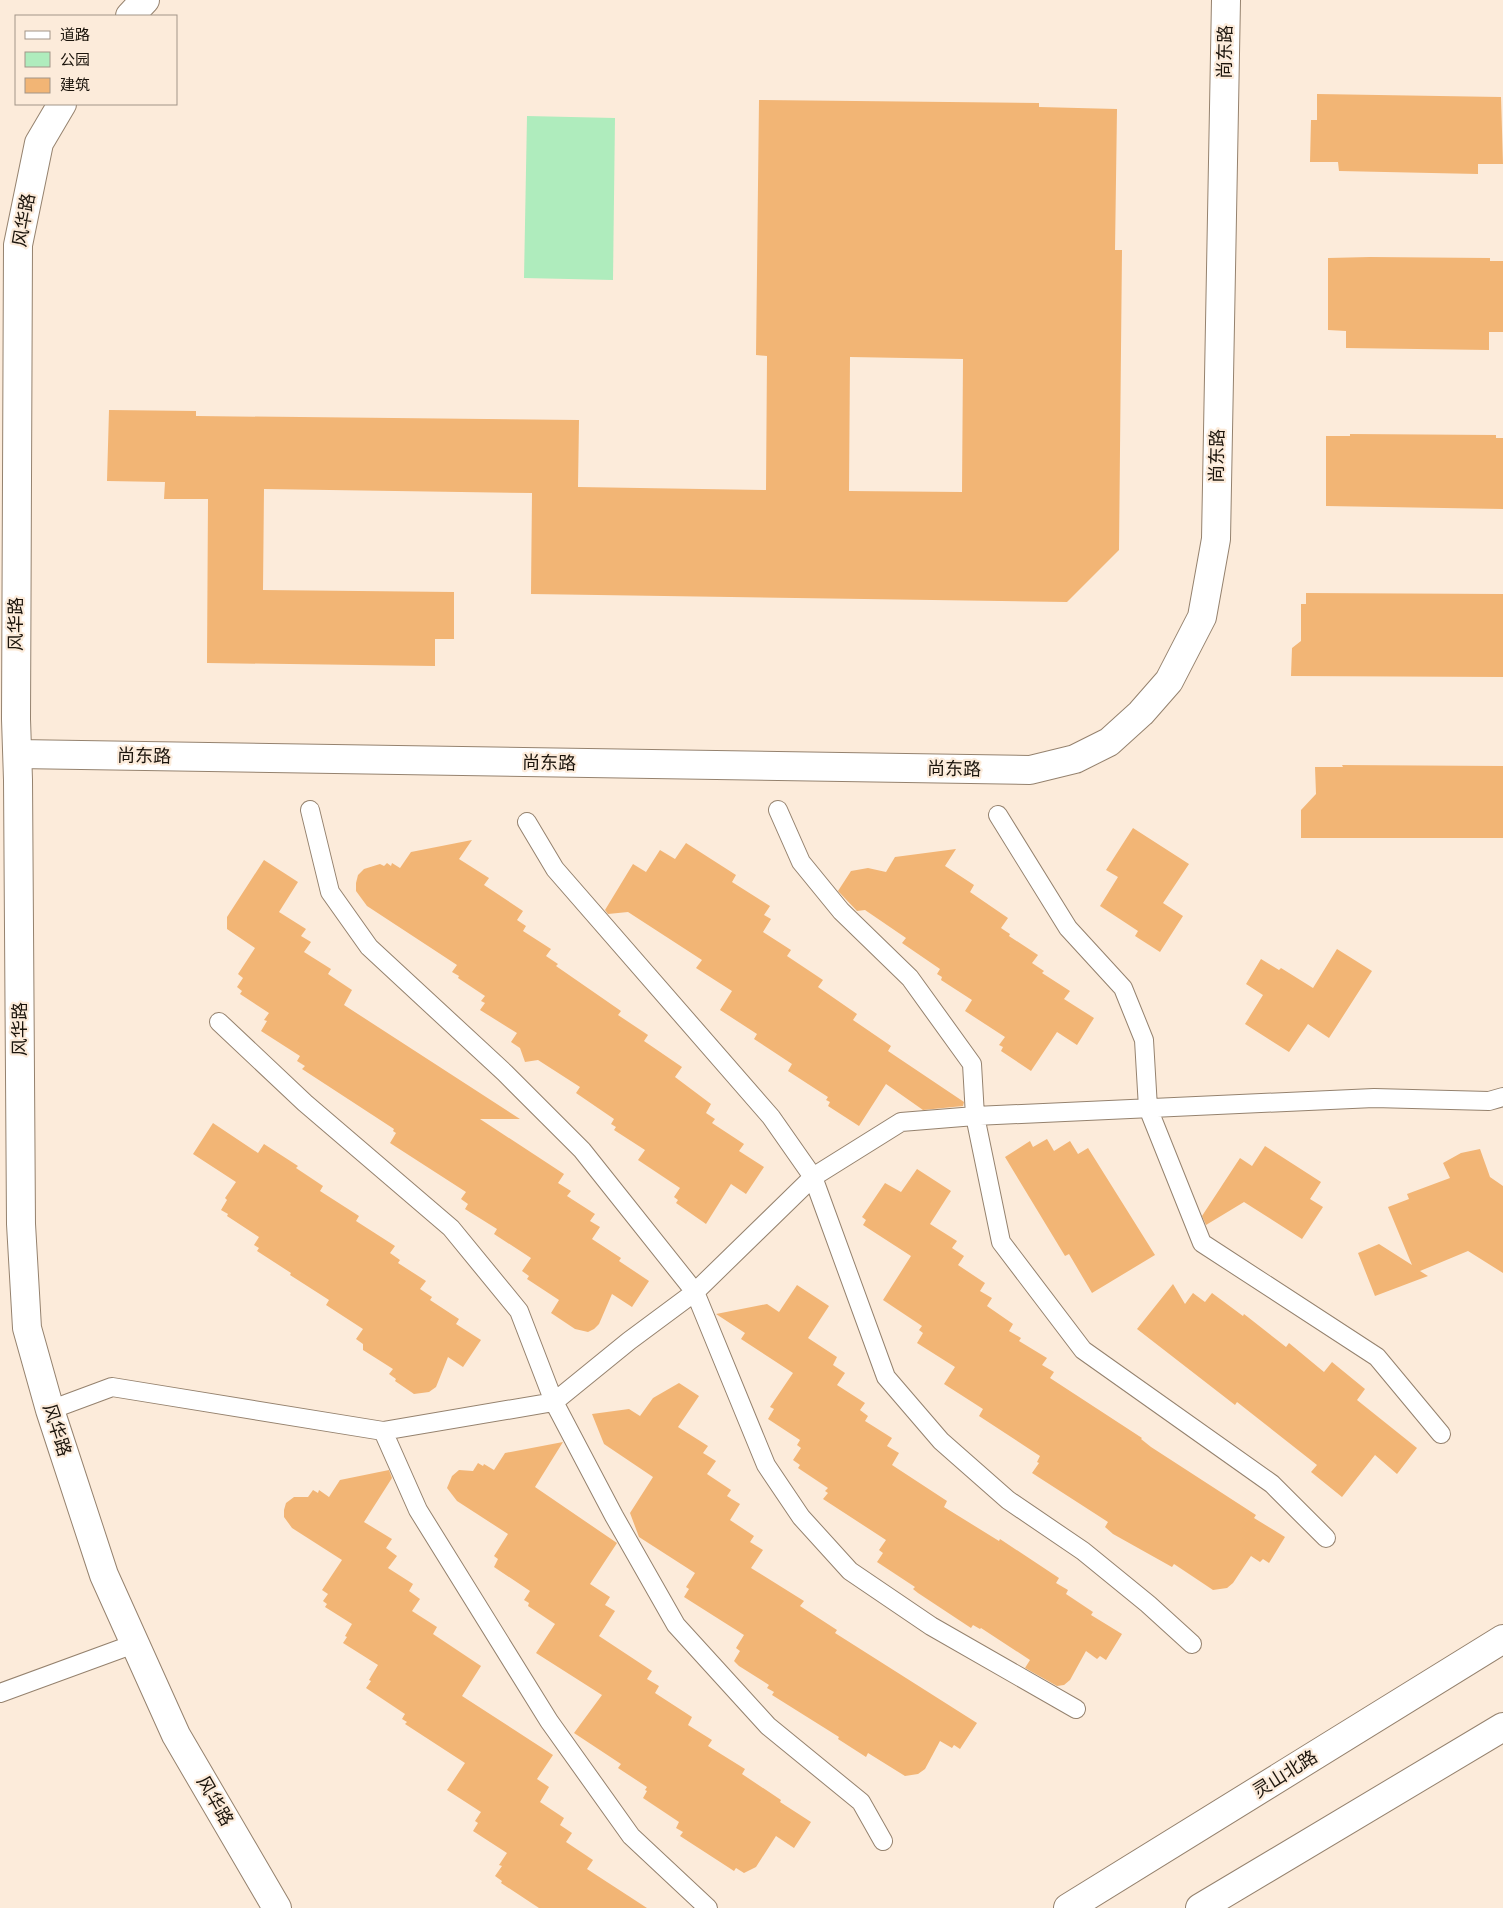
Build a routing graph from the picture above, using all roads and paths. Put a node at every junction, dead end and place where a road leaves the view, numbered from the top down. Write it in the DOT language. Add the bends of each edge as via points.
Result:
graph roads {
  1 [pos="144,0"];
  2 [pos="1226,0"];
  3 [pos="131,15"];
  4 [pos="61,105"];
  5 [pos="8,719"];
  6 [pos="12,771"];
  7 [pos="310,810"];
  8 [pos="778,810"];
  9 [pos="998,815"];
  10 [pos="527,822"];
  11 [pos="219,1022"];
  12 [pos="1503,1097"];
  13 [pos="1148,1108"];
  14 [pos="975,1116"];
  15 [pos="813,1177"];
  16 [pos="695,1292"];
  17 [pos="554,1402"];
  18 [pos="50,1410"];
  19 [pos="383,1431"];
  20 [pos="1441,1434"];
  21 [pos="1326,1538"];
  22 [pos="1503,1639"];
  23 [pos="134,1644"];
  24 [pos="1192,1644"];
  25 [pos="0,1693"];
  26 [pos="1076,1709"];
  27 [pos="1503,1727"];
  28 [pos="883,1841"];
  29 [pos="277,1908"];
  30 [pos="708,1908"];
  31 [pos="1068,1908"];
  32 [pos="1200,1908"];
  1 -- 3 [label="street"];
  2 -- 6 [label="street, 尚东路" via="1216,539 1202,617 1169,680 1141,713 1109,742 1075,759 1030,770"];
  4 -- 5 [label="street, 风华路" via="39,144 18,245"];
  5 -- 6 [label="street, 风华路"];
  6 -- 18 [label="street, 风华路" via="21,1224 27,1328"];
  7 -- 16 [label="lane" via="330,892 369,947 505,1073 582,1150"];
  8 -- 14 [label="lane" via="801,862 841,911 910,978 972,1064"];
  9 -- 13 [label="lane" via="1068,928 1123,988 1144,1040"];
  10 -- 15 [label="lane" via="555,869 771,1117"];
  11 -- 17 [label="lane" via="305,1103 451,1228 519,1311"];
  12 -- 13 [label="lane" via="1489,1101 1374,1098"];
  13 -- 14 [label="lane"];
  13 -- 20 [label="lane" via="1202,1243 1377,1357"];
  14 -- 15 [label="lane" via="902,1122"];
  14 -- 21 [label="lane" via="1002,1242 1083,1350 1272,1484"];
  15 -- 16 [label="lane"];
  15 -- 24 [label="lane" via="886,1377 941,1441 1008,1500 1083,1551"];
  16 -- 17 [label="lane"];
  16 -- 26 [label="lane" via="766,1465 802,1517 850,1571 931,1626"];
  17 -- 19 [label="lane"];
  17 -- 28 [label="lane" via="676,1626 768,1726 861,1802"];
  18 -- 19 [label="lane" via="112,1386"];
  18 -- 23 [label="street, 风华路" via="104,1575"];
  19 -- 30 [label="lane" via="418,1510 549,1721 631,1836"];
  22 -- 31 [label="street, 灵山北路"];
  23 -- 25 [label="lane"];
  23 -- 29 [label="street, 风华路" via="176,1735"];
  27 -- 32 [label="street"];
}
